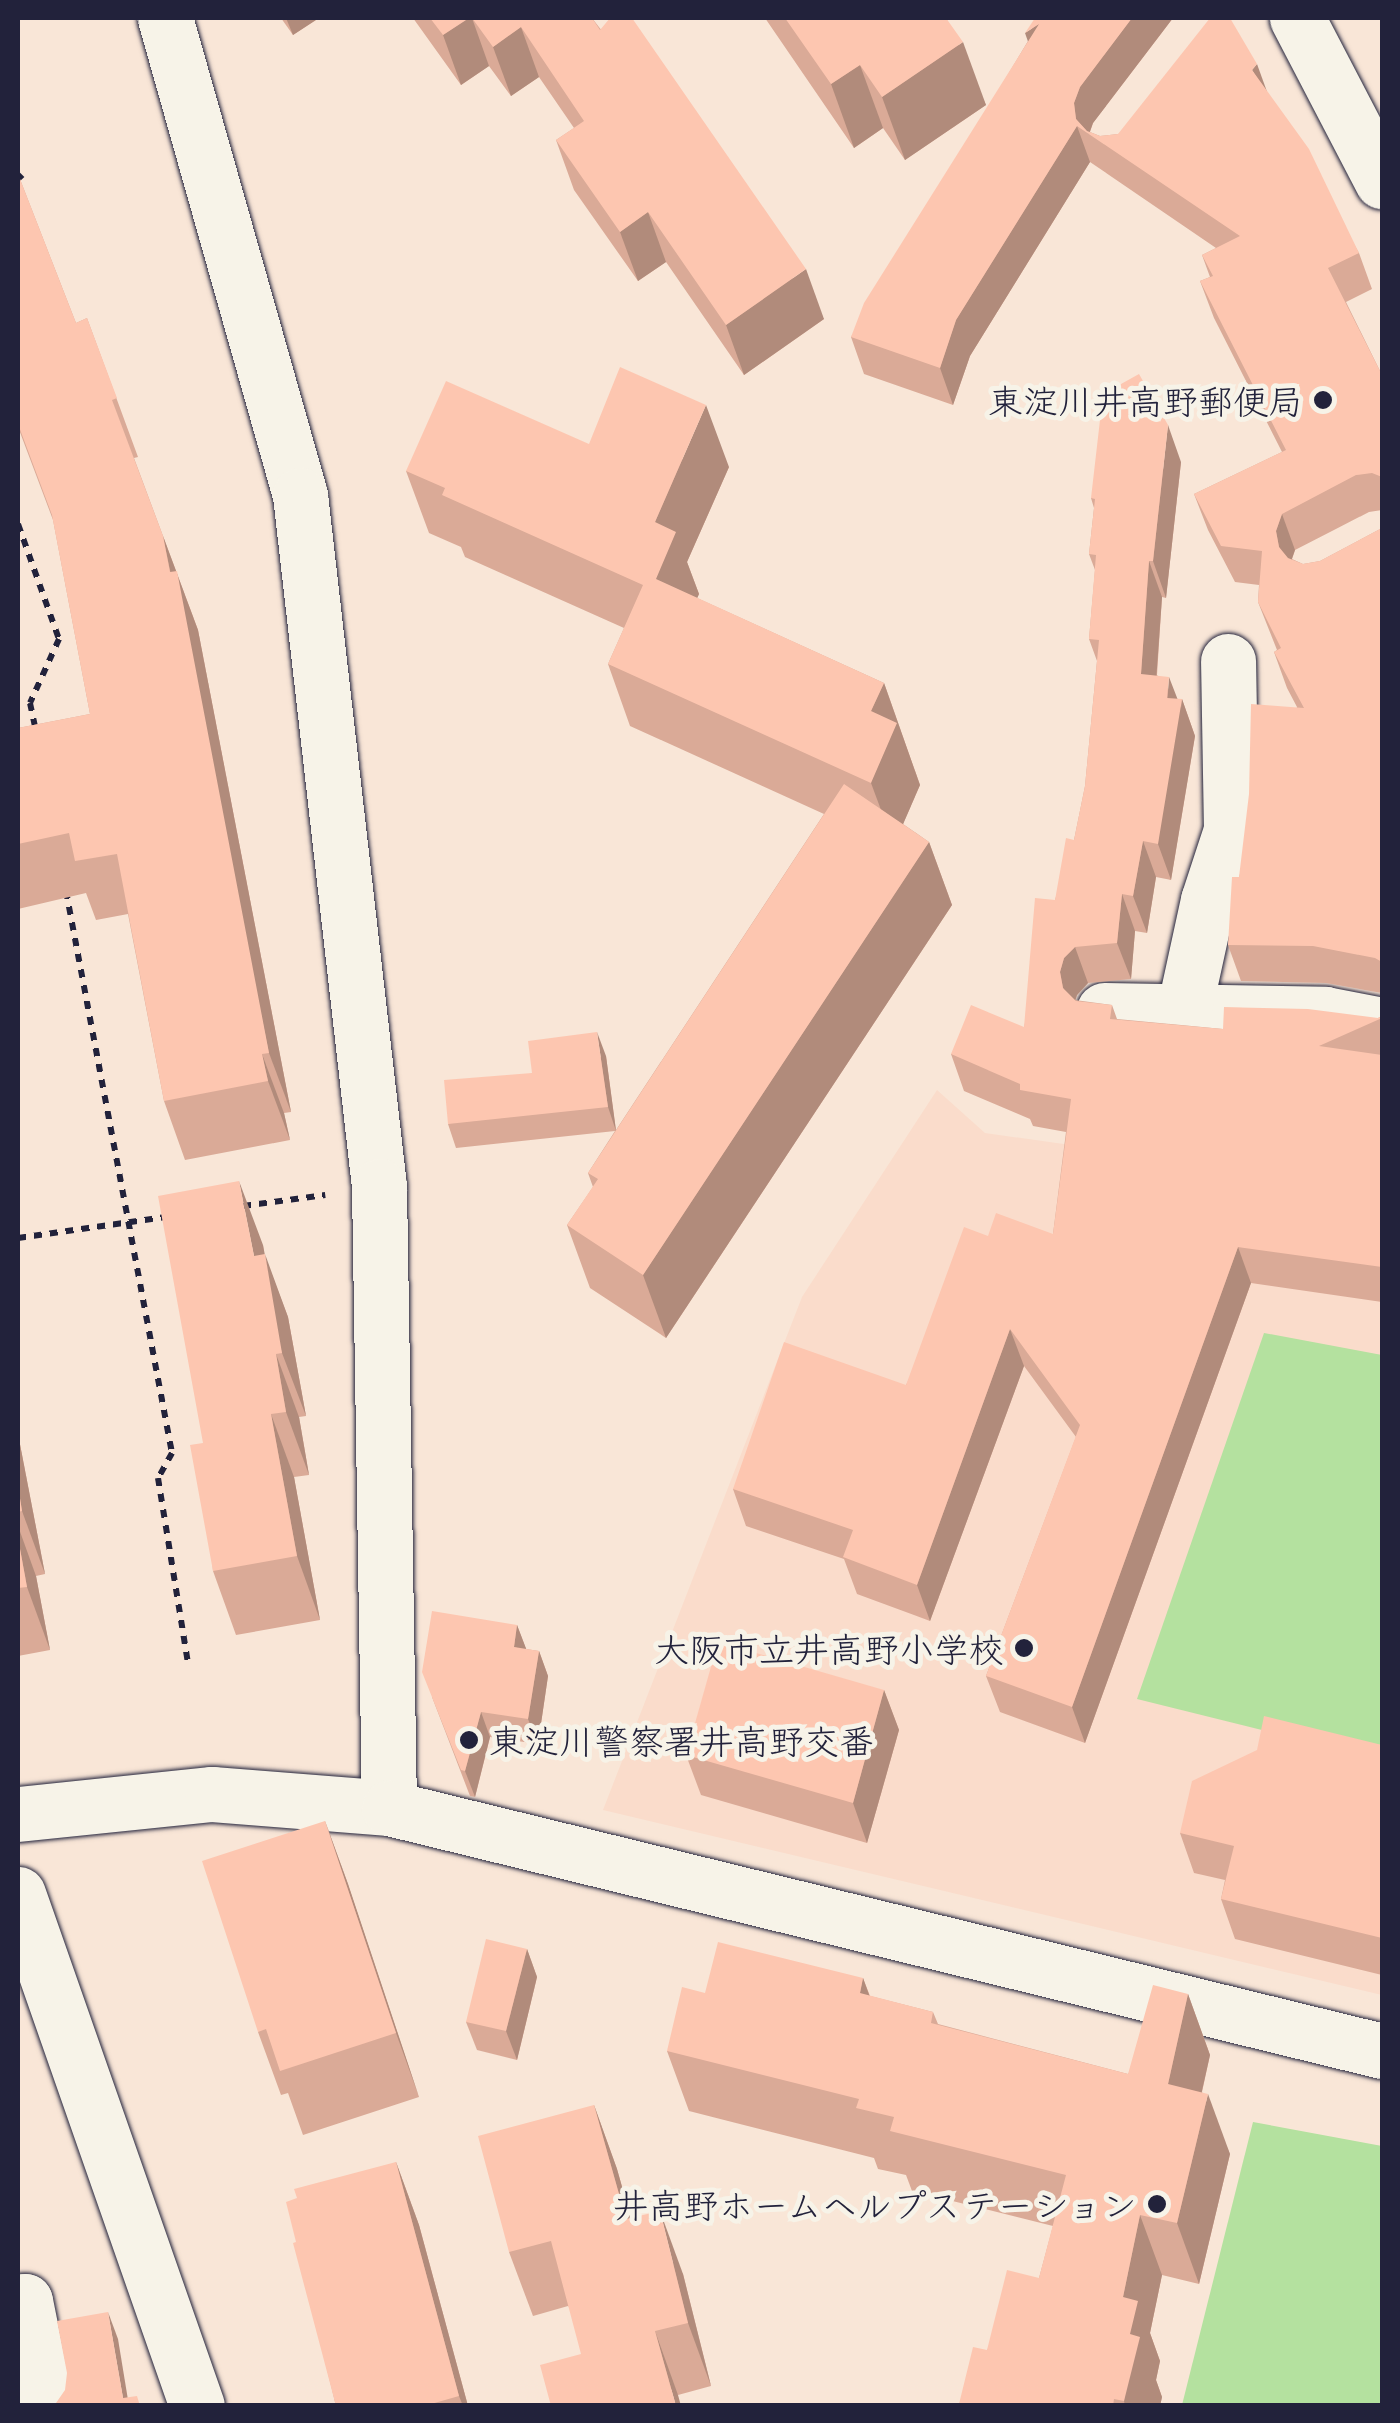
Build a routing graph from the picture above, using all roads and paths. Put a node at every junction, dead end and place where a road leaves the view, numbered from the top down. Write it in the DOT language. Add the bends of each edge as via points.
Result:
graph roads {
  1 [pos="165,18"];
  2 [pos="1296,18"];
  3 [pos="1382,181"];
  4 [pos="18,524"];
  5 [pos="1228,661"];
  6 [pos="38,742"];
  7 [pos="63,876"];
  8 [pos="1104,1010"];
  9 [pos="1184,1010"];
  10 [pos="1382,1025"];
  11 [pos="341,1193"];
  12 [pos="224,1209"];
  13 [pos="186,1214"];
  14 [pos="128,1222"];
  15 [pos="18,1238"];
  16 [pos="188,1664"];
  17 [pos="388,1808"];
  18 [pos="18,1814"];
  19 [pos="18,1894"];
  20 [pos="1382,2052"];
  21 [pos="18,2302"];
  22 [pos="46,2406"];
  23 [pos="197,2406"];
  1 -- 17 [label="street" via="300,495 380,1186"];
  2 -- 3 [label="street"];
  4 -- 6 [label="path" via="58,638 30,703"];
  5 -- 9 [label="street" via="1230,830"];
  7 -- 14 [label="path"];
  8 -- 9 [label="street"];
  9 -- 10 [label="street" via="1325,1014"];
  11 -- 12 [label="path"];
  13 -- 14 [label="path"];
  14 -- 15 [label="path"];
  14 -- 16 [label="path" via="172,1453 158,1478"];
  17 -- 18 [label="street" via="212,1794"];
  17 -- 20 [label="street"];
  19 -- 23 [label="street"];
  21 -- 22 [label="street" via="25,2301"];
}
